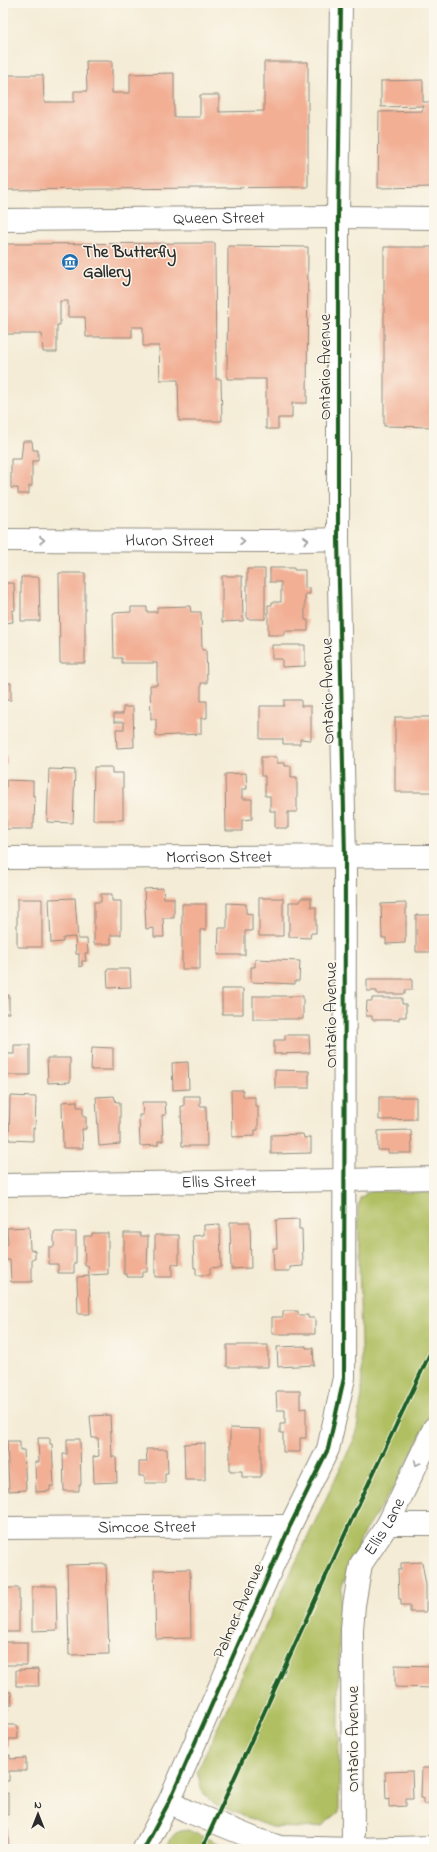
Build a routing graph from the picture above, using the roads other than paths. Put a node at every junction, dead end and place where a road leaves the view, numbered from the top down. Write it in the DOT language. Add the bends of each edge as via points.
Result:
graph roads {
  1 [pos="341,3"];
  2 [pos="338,217"];
  3 [pos="434,218"];
  4 [pos="3,220"];
  5 [pos="338,539"];
  6 [pos="3,540"];
  7 [pos="434,856"];
  8 [pos="345,857"];
  9 [pos="3,858"];
  10 [pos="434,1178"];
  11 [pos="345,1180"];
  12 [pos="3,1184"];
  13 [pos="344,1378"];
  14 [pos="434,1428"];
  15 [pos="388,1524"];
  16 [pos="434,1524"];
  17 [pos="290,1526"];
  18 [pos="3,1528"];
  19 [pos="352,1629"];
  20 [pos="169,1802"];
  21 [pos="434,1847"];
  22 [pos="144,1849"];
  23 [pos="353,1849"];
  1 -- 2 [label="street, Ontario Avenue"];
  2 -- 3 [label="street, Queen Street"];
  2 -- 4 [label="street, Queen Street"];
  2 -- 5 [label="street, Ontario Avenue"];
  6 -- 5 [label="street, Huron Street, one-way"];
  5 -- 8 [label="street, Ontario Avenue"];
  7 -- 8 [label="street, Morrison Street"];
  8 -- 9 [label="street, Morrison Street"];
  8 -- 11 [label="street, Ontario Avenue"];
  10 -- 11 [label="street, Ellis Street"];
  11 -- 12 [label="street, Ellis Street"];
  11 -- 13 [label="street, Ontario Avenue"];
  13 -- 17 [label="street, Palmer Avenue" via="328,1449"];
  14 -- 15 [label="street, Ellis Lane, one-way"];
  15 -- 16 [label="street"];
  15 -- 19 [label="street, Ellis Lane" via="362,1564"];
  17 -- 18 [label="street, Simcoe Street"];
  17 -- 20 [label="street, Palmer Avenue"];
  19 -- 23 [label="street, Ontario Avenue"];
  20 -- 22 [label="street, Palmer Avenue"];
  20 -- 23 [label="street" via="280,1847"];
  21 -- 23 [label="street"];
}
